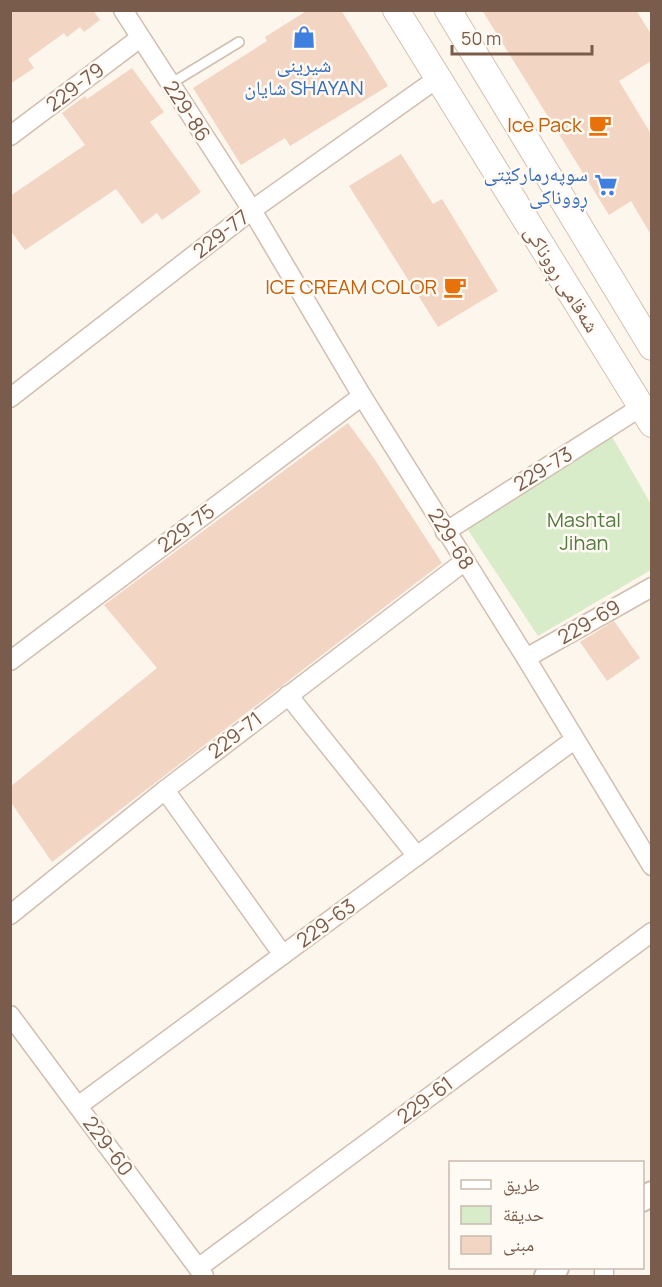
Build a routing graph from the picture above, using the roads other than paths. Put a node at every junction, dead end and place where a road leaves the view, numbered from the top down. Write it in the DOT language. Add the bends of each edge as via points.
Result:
graph roads {
  1 [pos="123,10"];
  2 [pos="396,10"];
  3 [pos="448,10"];
  4 [pos="140,38"];
  5 [pos="239,42"];
  6 [pos="438,78"];
  7 [pos="170,84"];
  8 [pos="10,136"];
  9 [pos="252,210"];
  10 [pos="651,347"];
  11 [pos="362,396"];
  12 [pos="10,398"];
  13 [pos="646,416"];
  14 [pos="445,532"];
  15 [pos="465,561"];
  16 [pos="651,586"];
  17 [pos="526,658"];
  18 [pos="10,661"];
  19 [pos="288,695"];
  20 [pos="574,740"];
  21 [pos="165,790"];
  22 [pos="417,856"];
  23 [pos="651,866"];
  24 [pos="10,915"];
  25 [pos="651,932"];
  26 [pos="283,955"];
  27 [pos="10,1015"];
  28 [pos="78,1106"];
  29 [pos="202,1272"];
  1 -- 4 [label="street, 229-86"];
  2 -- 6 [label="main road, شەقامی ڕووناکی"];
  3 -- 10 [label="main road, شەقامی ڕووناکی"];
  4 -- 7 [label="street, 229-86"];
  4 -- 8 [label="street, 229-79"];
  5 -- 7 [label="lane"];
  6 -- 9 [label="street, 229-77"];
  6 -- 13 [label="main road, شەقامی ڕووناکی"];
  7 -- 9 [label="street, 229-86"];
  9 -- 11 [label="street, 229-68"];
  9 -- 12 [label="street, 229-77"];
  11 -- 14 [label="street, 229-68"];
  11 -- 18 [label="street, 229-75"];
  13 -- 14 [label="street, 229-73"];
  14 -- 15 [label="street, 229-68"];
  15 -- 17 [label="street, 229-68"];
  15 -- 19 [label="street, 229-71"];
  16 -- 17 [label="street, 229-69"];
  17 -- 20 [label="street, 229-68"];
  19 -- 21 [label="street, 229-71"];
  19 -- 22 [label="street"];
  20 -- 22 [label="street, 229-63"];
  20 -- 23 [label="street, 229-68"];
  21 -- 24 [label="street, 229-71"];
  21 -- 26 [label="street"];
  22 -- 26 [label="street, 229-63"];
  25 -- 29 [label="street, 229-61"];
  26 -- 28 [label="street, 229-63"];
  27 -- 28 [label="street, 229-60"];
  28 -- 29 [label="street, 229-60"];
}
